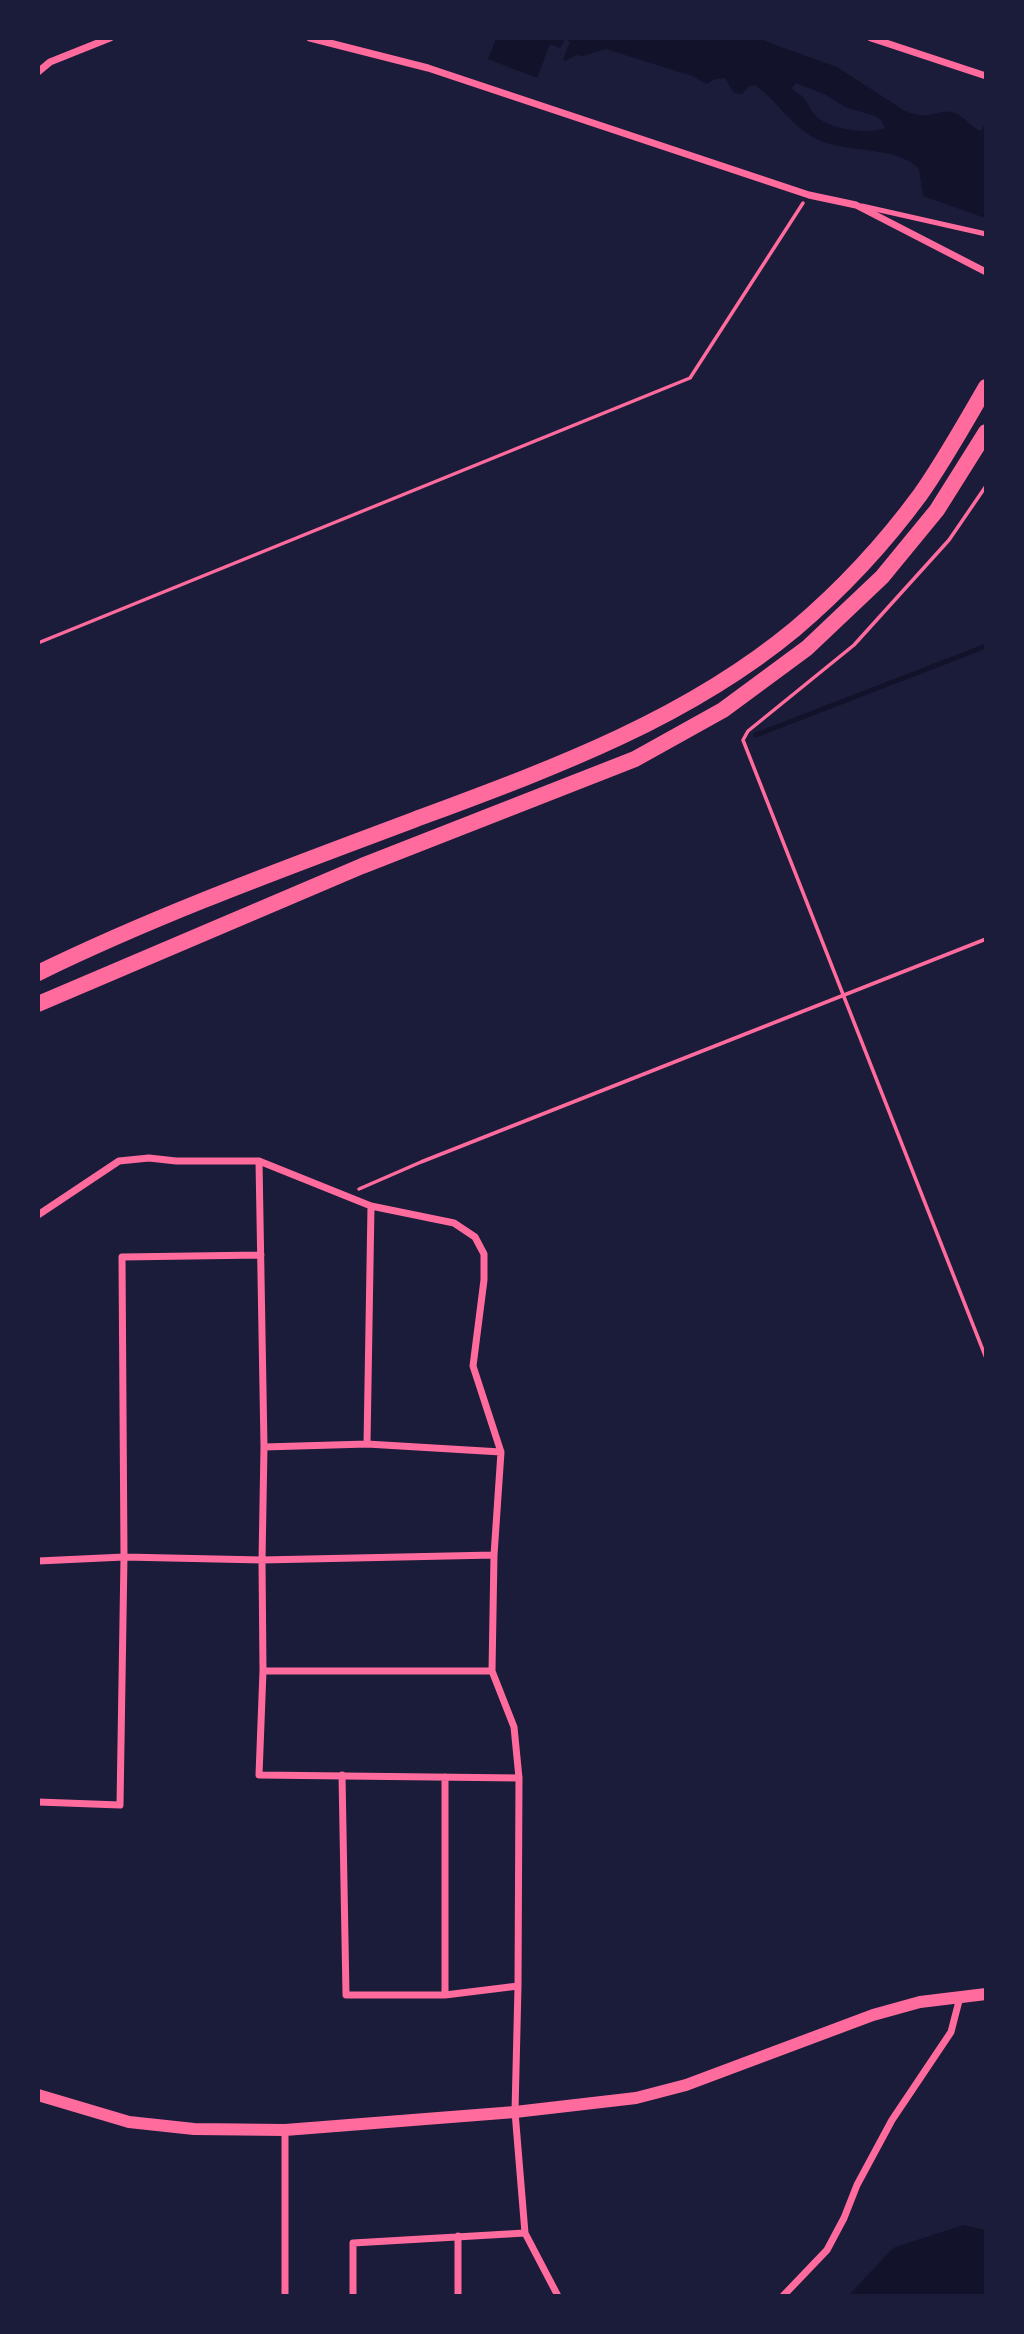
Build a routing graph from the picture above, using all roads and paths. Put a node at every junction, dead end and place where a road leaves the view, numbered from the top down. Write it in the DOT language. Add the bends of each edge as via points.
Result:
graph roads {
  1 [pos="110,38"];
  2 [pos="310,38"];
  3 [pos="871,38"];
  4 [pos="38,72"];
  5 [pos="985,76"];
  6 [pos="808,195"];
  7 [pos="856,205"];
  8 [pos="985,234"];
  9 [pos="985,272"];
  10 [pos="985,387"];
  11 [pos="985,432"];
  12 [pos="985,486"];
  13 [pos="38,643"];
  14 [pos="985,939"];
  15 [pos="38,973"];
  16 [pos="841,994"];
  17 [pos="38,1004"];
  18 [pos="259,1161"];
  19 [pos="344,1196"];
  20 [pos="371,1206"];
  21 [pos="38,1215"];
  22 [pos="261,1255"];
  23 [pos="985,1358"];
  24 [pos="367,1444"];
  25 [pos="264,1447"];
  26 [pos="501,1452"];
  27 [pos="494,1555"];
  28 [pos="124,1557"];
  29 [pos="262,1560"];
  30 [pos="38,1561"];
  31 [pos="263,1671"];
  32 [pos="492,1671"];
  33 [pos="341,1775"];
  34 [pos="445,1777"];
  35 [pos="519,1778"];
  36 [pos="38,1802"];
  37 [pos="518,1986"];
  38 [pos="985,1994"];
  39 [pos="445,1995"];
  40 [pos="960,1996"];
  41 [pos="38,2095"];
  42 [pos="515,2112"];
  43 [pos="285,2130"];
  44 [pos="525,2233"];
  45 [pos="458,2236"];
  46 [pos="285,2295"];
  47 [pos="353,2295"];
  48 [pos="458,2295"];
  49 [pos="558,2295"];
  50 [pos="783,2295"];
  1 -- 4 [label="street" via="50,62"];
  2 -- 6 [label="street" via="428,68"];
  3 -- 5 [label="street"];
  6 -- 7 [label="street"];
  6 -- 13 [label="path" via="690,378"];
  7 -- 8 [label="lane"];
  7 -- 9 [label="street"];
  10 -- 15 [label="main road" via="920,495 866,561 795,629 712,689 619,738 212,897"];
  11 -- 17 [label="main road" via="937,510 882,577 807,648 723,710 635,759 362,866"];
  12 -- 16 [label="path" via="949,540 854,645 743,740"];
  14 -- 16 [label="path"];
  16 -- 19 [label="path"];
  16 -- 23 [label="path"];
  18 -- 19 [label="street"];
  18 -- 21 [label="street" via="119,1161"];
  18 -- 22 [label="street"];
  19 -- 20 [label="street"];
  20 -- 24 [label="street"];
  20 -- 26 [label="street" via="454,1223 475,1237 484,1254 473,1366"];
  22 -- 25 [label="street"];
  22 -- 28 [label="street" via="122,1257"];
  24 -- 25 [label="street"];
  24 -- 26 [label="street"];
  25 -- 29 [label="street"];
  26 -- 27 [label="street"];
  27 -- 29 [label="street"];
  27 -- 32 [label="street"];
  28 -- 29 [label="street"];
  28 -- 30 [label="street"];
  28 -- 36 [label="street" via="120,1805"];
  29 -- 31 [label="street"];
  31 -- 32 [label="street"];
  31 -- 33 [label="street" via="259,1775"];
  32 -- 35 [label="street" via="514,1727"];
  33 -- 34 [label="street"];
  33 -- 39 [label="street" via="346,1995"];
  34 -- 35 [label="street"];
  34 -- 39 [label="street"];
  35 -- 37 [label="street"];
  37 -- 39 [label="street"];
  37 -- 42 [label="street"];
  38 -- 40 [label="street"];
  40 -- 42 [label="street" via="920,2001 873,2015 686,2085 636,2098"];
  40 -- 50 [label="street" via="951,2032 891,2120 827,2250"];
  41 -- 43 [label="street" via="129,2122 194,2129"];
  42 -- 43 [label="street"];
  42 -- 44 [label="street"];
  43 -- 46 [label="street"];
  44 -- 45 [label="street"];
  44 -- 49 [label="street"];
  45 -- 47 [label="street" via="353,2243"];
  45 -- 48 [label="street"];
}
